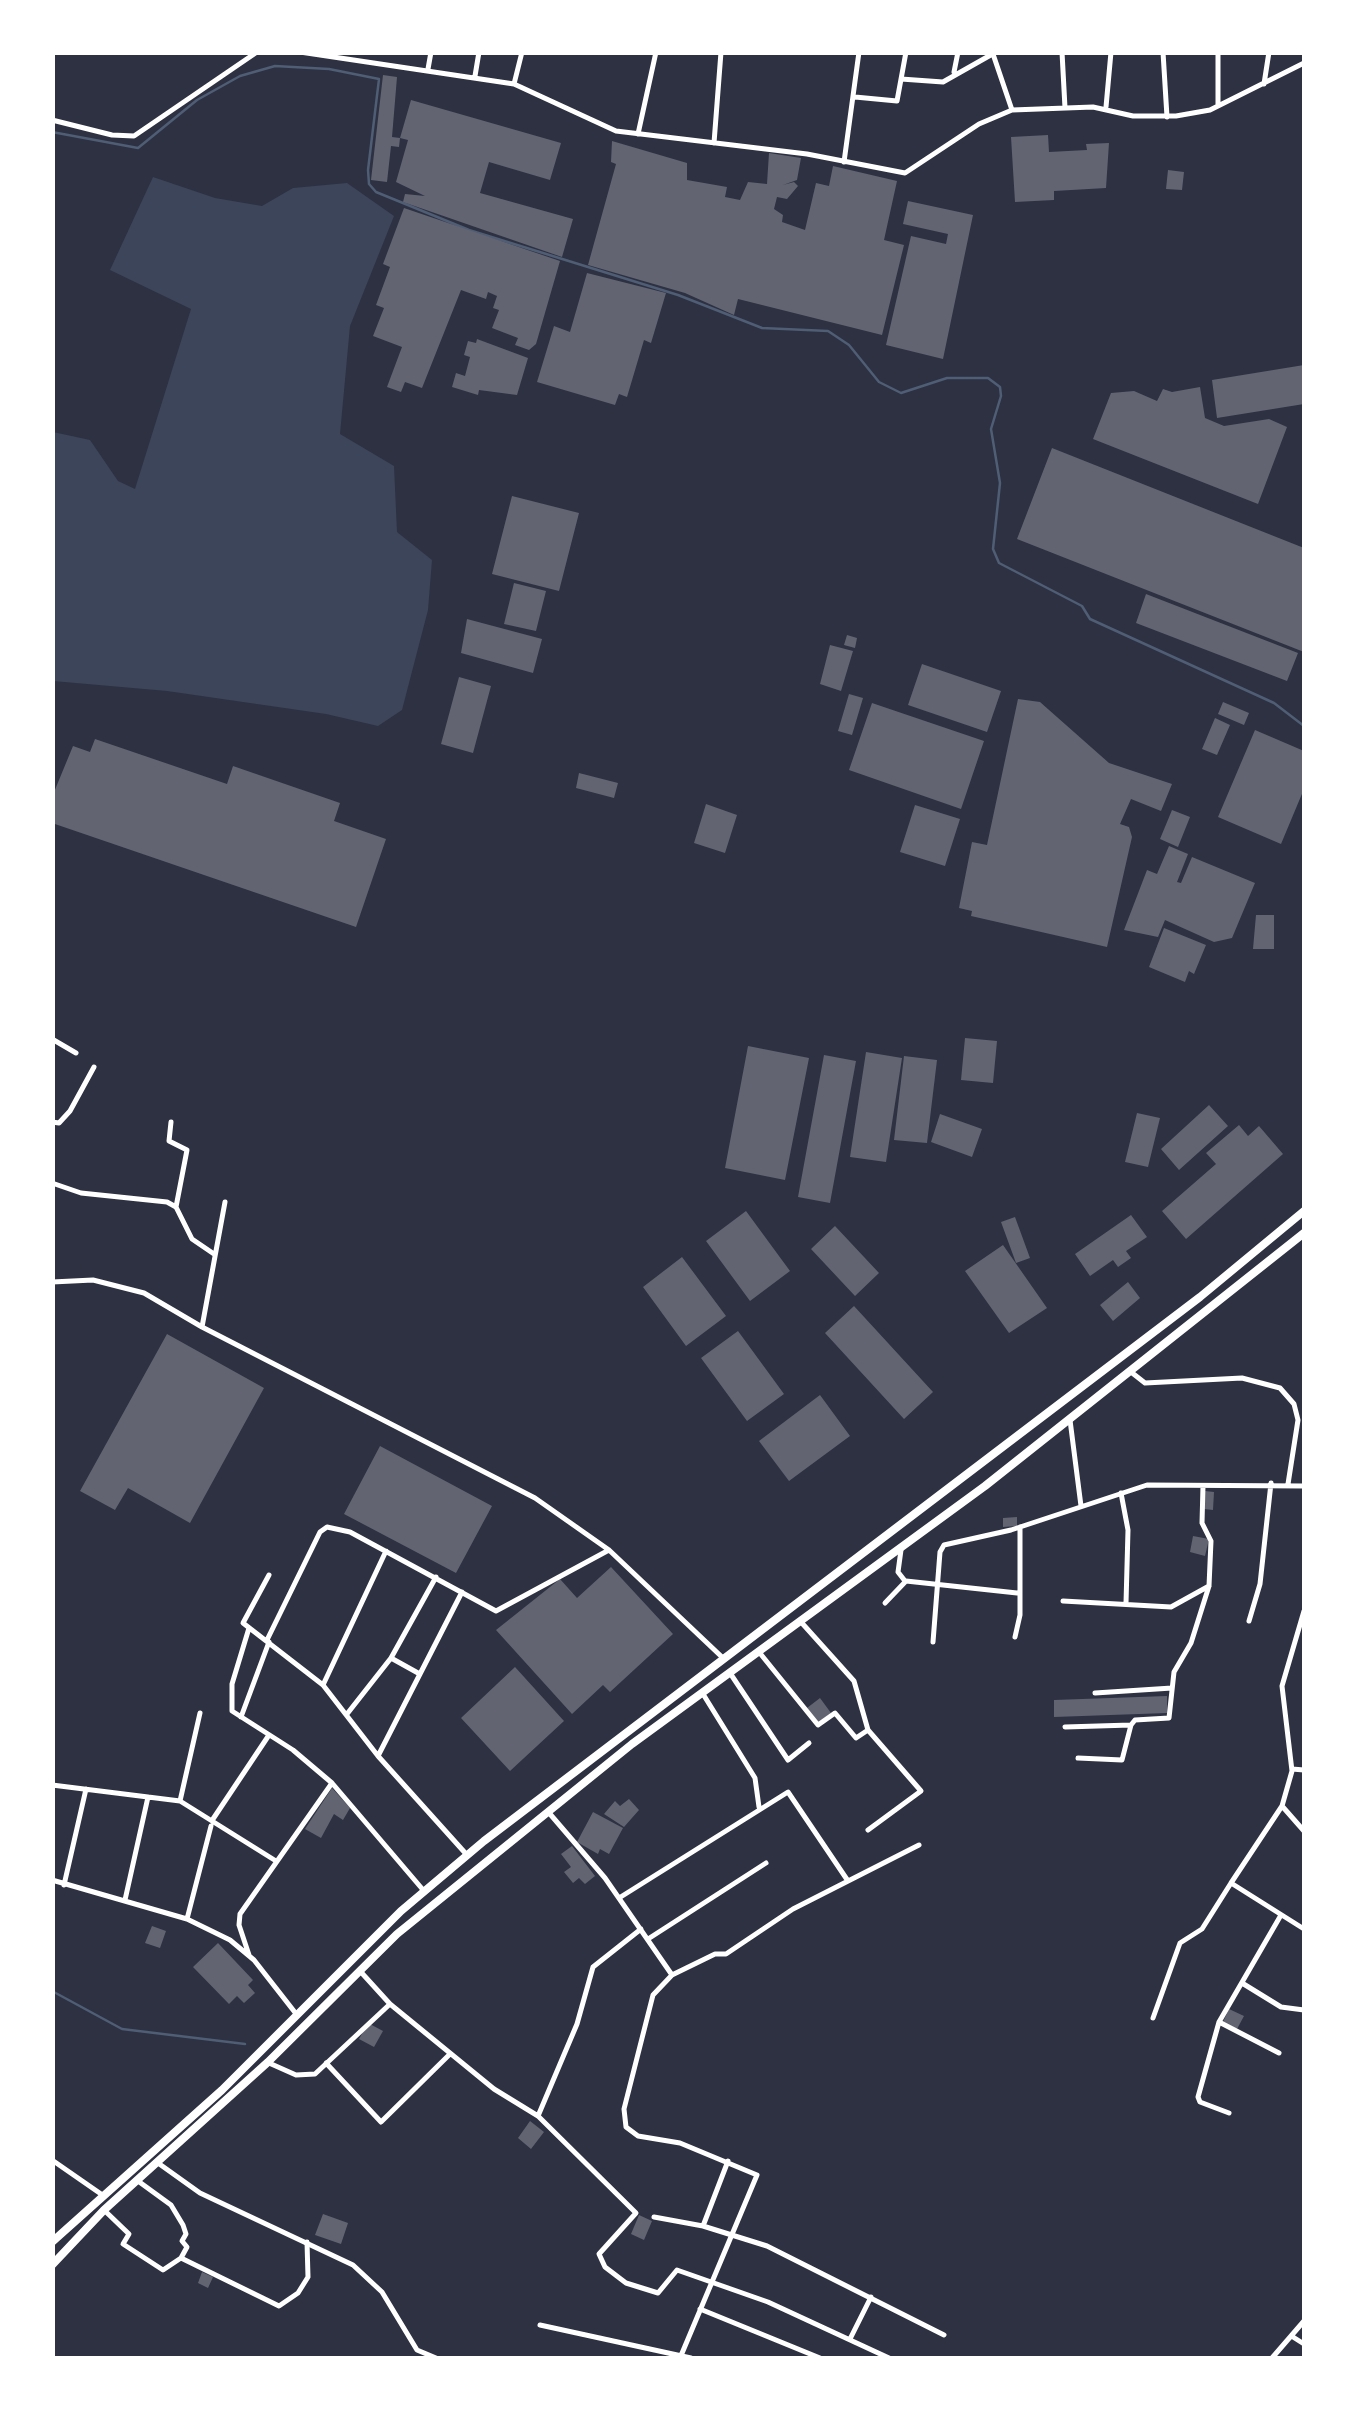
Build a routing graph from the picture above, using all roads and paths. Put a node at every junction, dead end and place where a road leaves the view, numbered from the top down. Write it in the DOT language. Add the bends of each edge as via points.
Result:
graph roads {
  1 [pos="257,52"];
  2 [pos="300,52"];
  3 [pos="386,52"];
  4 [pos="431,52"];
  5 [pos="479,52"];
  6 [pos="522,52"];
  7 [pos="656,52"];
  8 [pos="721,52"];
  9 [pos="859,52"];
  10 [pos="906,52"];
  11 [pos="958,52"];
  12 [pos="1062,52"];
  13 [pos="1112,52"];
  14 [pos="1164,52"];
  15 [pos="1218,52"];
  16 [pos="1269,52"];
  17 [pos="995,53"];
  18 [pos="324,54"];
  19 [pos="384,63"];
  20 [pos="1304,63"];
  21 [pos="428,69"];
  22 [pos="954,72"];
  23 [pos="475,76"];
  24 [pos="901,79"];
  25 [pos="514,84"];
  26 [pos="1264,84"];
  27 [pos="854,97"];
  28 [pos="1218,106"];
  29 [pos="1066,108"];
  30 [pos="1106,108"];
  31 [pos="1012,110"];
  32 [pos="1167,117"];
  33 [pos="52,120"];
  34 [pos="638,134"];
  35 [pos="714,142"];
  36 [pos="844,162"];
  37 [pos="52,1040"];
  38 [pos="76,1053"];
  39 [pos="94,1067"];
  40 [pos="52,1122"];
  41 [pos="172,1122"];
  42 [pos="52,1182"];
  43 [pos="225,1202"];
  44 [pos="176,1207"];
  45 [pos="1304,1211"];
  46 [pos="1304,1232"];
  47 [pos="214,1254"];
  48 [pos="52,1282"];
  49 [pos="202,1328"];
  50 [pos="1132,1372"];
  51 [pos="1070,1418"];
  52 [pos="1271,1483"];
  53 [pos="1288,1484"];
  54 [pos="1203,1486"];
  55 [pos="1304,1486"];
  56 [pos="1121,1493"];
  57 [pos="1081,1506"];
  58 [pos="1020,1526"];
  59 [pos="386,1550"];
  60 [pos="609,1550"];
  61 [pos="901,1550"];
  62 [pos="269,1574"];
  63 [pos="436,1576"];
  64 [pos="904,1581"];
  65 [pos="938,1586"];
  66 [pos="1209,1586"];
  67 [pos="462,1592"];
  68 [pos="1017,1593"];
  69 [pos="1063,1601"];
  70 [pos="886,1603"];
  71 [pos="1126,1603"];
  72 [pos="1304,1611"];
  73 [pos="801,1622"];
  74 [pos="1249,1622"];
  75 [pos="250,1628"];
  76 [pos="1016,1637"];
  77 [pos="268,1641"];
  78 [pos="933,1642"];
  79 [pos="759,1652"];
  80 [pos="390,1658"];
  81 [pos="725,1660"];
  82 [pos="730,1672"];
  83 [pos="418,1673"];
  84 [pos="323,1685"];
  85 [pos="1172,1688"];
  86 [pos="1095,1693"];
  87 [pos="702,1694"];
  88 [pos="200,1713"];
  89 [pos="347,1714"];
  90 [pos="241,1717"];
  91 [pos="1131,1725"];
  92 [pos="1065,1727"];
  93 [pos="868,1730"];
  94 [pos="268,1735"];
  95 [pos="809,1743"];
  96 [pos="378,1756"];
  97 [pos="1078,1758"];
  98 [pos="1292,1768"];
  99 [pos="1304,1770"];
  100 [pos="332,1784"];
  101 [pos="52,1785"];
  102 [pos="86,1789"];
  103 [pos="148,1797"];
  104 [pos="180,1800"];
  105 [pos="1282,1806"];
  106 [pos="758,1807"];
  107 [pos="550,1814"];
  108 [pos="212,1822"];
  109 [pos="868,1830"];
  110 [pos="1304,1831"];
  111 [pos="920,1845"];
  112 [pos="467,1856"];
  113 [pos="276,1861"];
  114 [pos="766,1862"];
  115 [pos="52,1880"];
  116 [pos="848,1882"];
  117 [pos="1231,1883"];
  118 [pos="64,1885"];
  119 [pos="424,1891"];
  120 [pos="619,1898"];
  121 [pos="125,1900"];
  122 [pos="1281,1915"];
  123 [pos="188,1918"];
  124 [pos="641,1928"];
  125 [pos="1304,1930"];
  126 [pos="648,1939"];
  127 [pos="249,1955"];
  128 [pos="360,1971"];
  129 [pos="672,1974"];
  130 [pos="1242,1982"];
  131 [pos="390,2004"];
  132 [pos="1304,2010"];
  133 [pos="298,2015"];
  134 [pos="1153,2018"];
  135 [pos="1219,2022"];
  136 [pos="1279,2052"];
  137 [pos="450,2053"];
  138 [pos="268,2062"];
  139 [pos="326,2064"];
  140 [pos="222,2090"];
  141 [pos="229,2098"];
  142 [pos="1229,2113"];
  143 [pos="538,2116"];
  144 [pos="52,2160"];
  145 [pos="728,2161"];
  146 [pos="158,2163"];
  147 [pos="137,2180"];
  148 [pos="101,2194"];
  149 [pos="104,2210"];
  150 [pos="654,2218"];
  151 [pos="703,2226"];
  152 [pos="730,2234"];
  153 [pos="52,2242"];
  154 [pos="307,2242"];
  155 [pos="181,2258"];
  156 [pos="52,2265"];
  157 [pos="711,2282"];
  158 [pos="871,2297"];
  159 [pos="700,2309"];
  160 [pos="1304,2320"];
  161 [pos="540,2325"];
  162 [pos="944,2336"];
  163 [pos="1293,2337"];
  164 [pos="850,2339"];
  165 [pos="1304,2344"];
  166 [pos="681,2356"];
  167 [pos="436,2358"];
  168 [pos="692,2358"];
  169 [pos="820,2358"];
  170 [pos="889,2358"];
  171 [pos="1272,2358"];
  1 -- 33 [label="street" via="134,136"];
  2 -- 18 [label="street"];
  3 -- 19 [label="street"];
  4 -- 21 [label="street"];
  5 -- 23 [label="street"];
  6 -- 25 [label="street"];
  7 -- 34 [label="street"];
  8 -- 35 [label="street"];
  9 -- 27 [label="street"];
  10 -- 24 [label="street"];
  11 -- 22 [label="street"];
  12 -- 29 [label="street"];
  13 -- 30 [label="street"];
  14 -- 32 [label="street"];
  15 -- 28 [label="street"];
  16 -- 26 [label="street"];
  17 -- 22 [label="street"];
  17 -- 31 [label="street"];
  18 -- 19 [label="street"];
  19 -- 21 [label="street"];
  20 -- 26 [label="street"];
  21 -- 23 [label="street"];
  22 -- 24 [label="street" via="937,83"];
  23 -- 25 [label="street"];
  24 -- 27 [label="street" via="896,101"];
  25 -- 34 [label="street" via="598,125"];
  26 -- 28 [label="street"];
  27 -- 36 [label="street"];
  28 -- 32 [label="street"];
  29 -- 30 [label="street"];
  29 -- 31 [label="street"];
  30 -- 32 [label="street"];
  31 -- 36 [label="street" via="978,124 917,170"];
  34 -- 35 [label="street"];
  35 -- 36 [label="street"];
  37 -- 38 [label="street"];
  39 -- 40 [label="street" via="70,1111"];
  41 -- 44 [label="street" via="169,1142 187,1150"];
  42 -- 44 [label="street" via="81,1193 151,1198"];
  43 -- 47 [label="street"];
  44 -- 47 [label="street" via="192,1239"];
  45 -- 81 [label="highway" via="1200,1298"];
  46 -- 50 [label="highway"];
  47 -- 49 [label="street"];
  48 -- 49 [label="street" via="120,1284"];
  49 -- 60 [label="street" via="496,1477"];
  50 -- 51 [label="highway"];
  50 -- 53 [label="street" via="1145,1384 1242,1378 1280,1388 1298,1420"];
  51 -- 57 [label="street"];
  51 -- 61 [label="highway"];
  52 -- 53 [label="street"];
  52 -- 54 [label="street"];
  52 -- 74 [label="street"];
  53 -- 55 [label="street"];
  54 -- 56 [label="street" via="1146,1485"];
  54 -- 66 [label="street"];
  56 -- 57 [label="street"];
  56 -- 71 [label="street" via="1128,1530"];
  57 -- 58 [label="street"];
  58 -- 65 [label="street" via="944,1545"];
  58 -- 68 [label="street"];
  59 -- 63 [label="street"];
  59 -- 77 [label="street" via="324,1528"];
  59 -- 84 [label="street"];
  60 -- 67 [label="street" via="502,1610"];
  60 -- 81 [label="street"];
  61 -- 64 [label="street" via="898,1572"];
  61 -- 73 [label="highway"];
  62 -- 75 [label="street" via="242,1618"];
  63 -- 67 [label="street"];
  63 -- 80 [label="street"];
  64 -- 65 [label="street"];
  64 -- 70 [label="street"];
  65 -- 68 [label="street"];
  65 -- 78 [label="street"];
  66 -- 71 [label="street" via="1172,1607"];
  66 -- 85 [label="street"];
  67 -- 83 [label="street"];
  68 -- 76 [label="street"];
  69 -- 71 [label="street"];
  72 -- 98 [label="street" via="1282,1686"];
  73 -- 79 [label="highway"];
  73 -- 93 [label="street" via="854,1682"];
  75 -- 77 [label="street"];
  75 -- 90 [label="street" via="230,1702"];
  77 -- 84 [label="street"];
  77 -- 90 [label="street"];
  79 -- 82 [label="highway"];
  79 -- 93 [label="street" via="818,1726 835,1713 856,1738"];
  80 -- 83 [label="street"];
  80 -- 89 [label="street"];
  81 -- 82 [label="highway"];
  81 -- 112 [label="highway"];
  82 -- 87 [label="highway"];
  82 -- 95 [label="street" via="788,1760"];
  83 -- 96 [label="street"];
  84 -- 89 [label="street"];
  85 -- 86 [label="street"];
  85 -- 91 [label="street" via="1169,1718"];
  87 -- 106 [label="street" via="755,1778"];
  87 -- 107 [label="highway"];
  88 -- 104 [label="street"];
  89 -- 96 [label="street"];
  90 -- 94 [label="street"];
  91 -- 92 [label="street"];
  91 -- 97 [label="street" via="1122,1760"];
  93 -- 109 [label="street" via="921,1792"];
  94 -- 100 [label="street"];
  94 -- 108 [label="street"];
  96 -- 112 [label="street"];
  98 -- 99 [label="street"];
  98 -- 105 [label="street"];
  100 -- 113 [label="street"];
  100 -- 119 [label="street"];
  101 -- 102 [label="street"];
  102 -- 103 [label="street"];
  102 -- 118 [label="street"];
  103 -- 104 [label="street"];
  103 -- 121 [label="street"];
  104 -- 108 [label="street"];
  105 -- 110 [label="street"];
  105 -- 117 [label="street"];
  106 -- 116 [label="street" via="792,1794"];
  106 -- 120 [label="street"];
  107 -- 120 [label="street"];
  107 -- 128 [label="highway"];
  108 -- 113 [label="street"];
  108 -- 123 [label="street"];
  111 -- 116 [label="street"];
  112 -- 119 [label="highway"];
  113 -- 127 [label="street" via="240,1914"];
  114 -- 126 [label="street"];
  115 -- 118 [label="street"];
  116 -- 129 [label="street" via="726,1954"];
  117 -- 122 [label="street"];
  117 -- 134 [label="street" via="1202,1929 1180,1942"];
  118 -- 121 [label="street"];
  119 -- 133 [label="highway"];
  120 -- 124 [label="street"];
  121 -- 123 [label="street"];
  122 -- 125 [label="street"];
  122 -- 130 [label="street"];
  123 -- 127 [label="street"];
  124 -- 126 [label="street"];
  124 -- 143 [label="street" via="593,1968"];
  126 -- 129 [label="street"];
  127 -- 133 [label="street"];
  128 -- 131 [label="street"];
  128 -- 138 [label="highway"];
  129 -- 145 [label="street" via="653,1996 624,2108 626,2127"];
  130 -- 132 [label="street" via="1281,2008"];
  130 -- 135 [label="street"];
  131 -- 137 [label="street"];
  131 -- 139 [label="street"];
  133 -- 140 [label="highway"];
  135 -- 136 [label="street"];
  135 -- 142 [label="street" via="1198,2097"];
  137 -- 139 [label="street" via="382,2122"];
  137 -- 143 [label="street"];
  138 -- 139 [label="street" via="308,2076"];
  138 -- 141 [label="highway"];
  140 -- 141 [label="highway"];
  140 -- 148 [label="highway"];
  141 -- 146 [label="highway"];
  143 -- 157 [label="street" via="636,2213 599,2254 605,2266 634,2287 663,2291 674,2270"];
  144 -- 148 [label="street"];
  145 -- 151 [label="street"];
  145 -- 152 [label="street" via="756,2175"];
  146 -- 147 [label="highway"];
  146 -- 154 [label="street" via="200,2194"];
  147 -- 149 [label="highway"];
  147 -- 155 [label="street" via="171,2205 183,2224 187,2248"];
  148 -- 153 [label="highway"];
  149 -- 155 [label="street" via="129,2234 123,2244 164,2270"];
  149 -- 156 [label="highway"];
  150 -- 151 [label="street"];
  151 -- 152 [label="street"];
  152 -- 157 [label="street"];
  152 -- 158 [label="street"];
  154 -- 155 [label="street" via="308,2278 280,2306"];
  154 -- 167 [label="street" via="369,2278 416,2350"];
  157 -- 159 [label="street"];
  157 -- 164 [label="street"];
  158 -- 162 [label="street"];
  158 -- 164 [label="street"];
  159 -- 166 [label="street"];
  159 -- 169 [label="street"];
  160 -- 163 [label="street"];
  161 -- 166 [label="street"];
  163 -- 165 [label="street"];
  163 -- 171 [label="street"];
  164 -- 170 [label="street"];
  166 -- 168 [label="street"];
}
